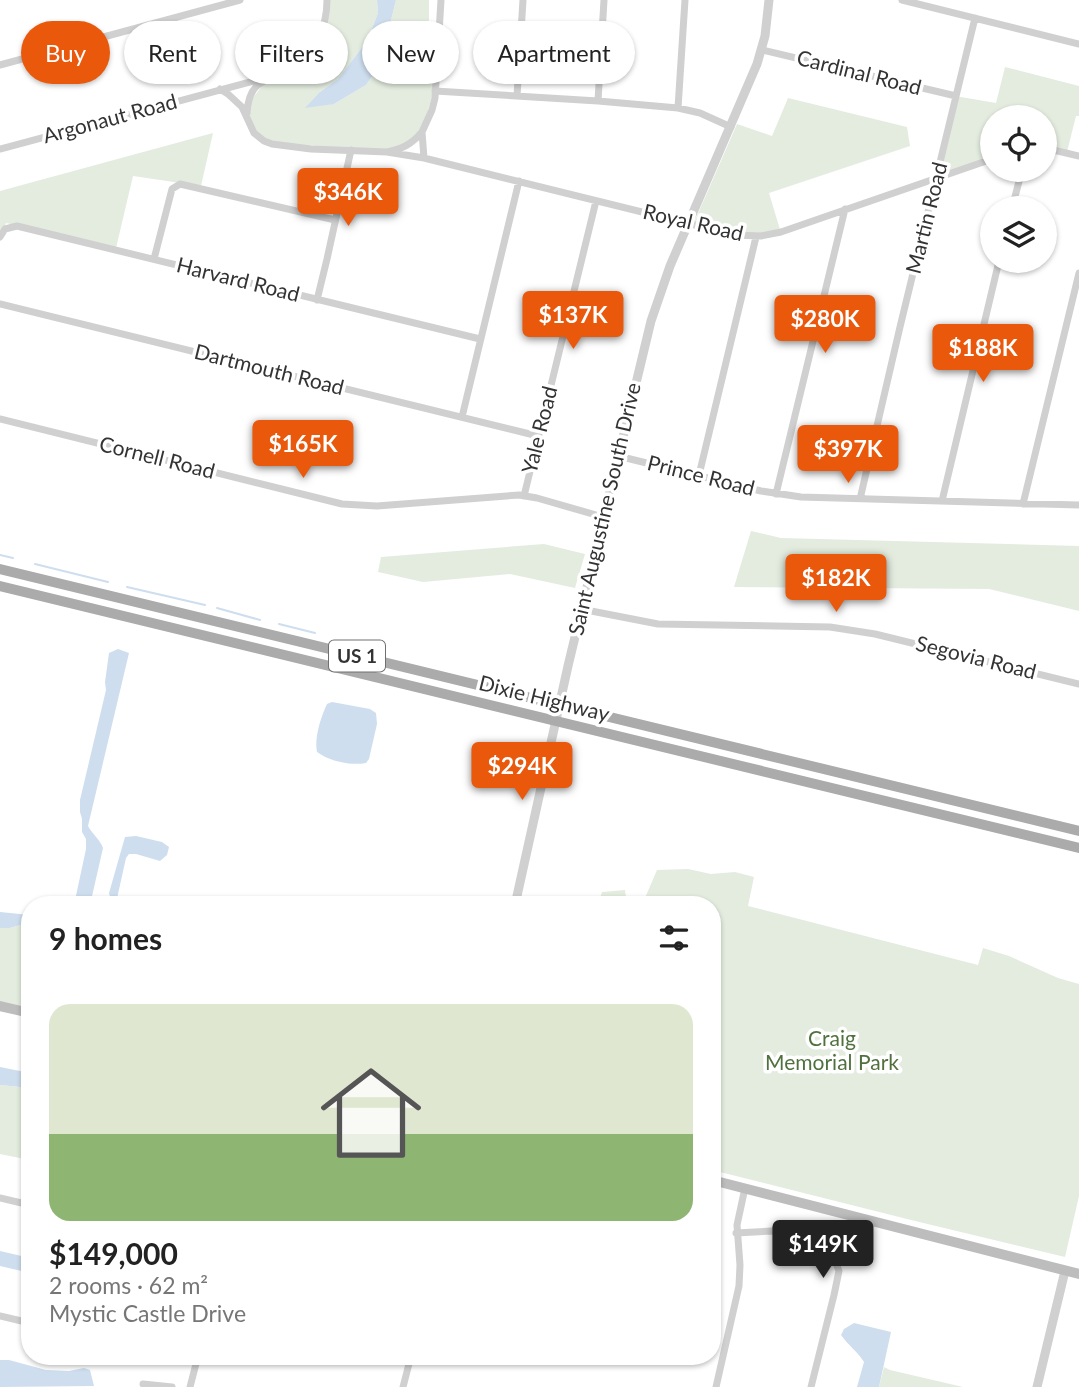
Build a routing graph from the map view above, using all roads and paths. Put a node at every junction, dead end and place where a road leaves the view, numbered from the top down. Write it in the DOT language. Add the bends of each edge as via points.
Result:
graph roads {
  1 [pos="240,0"];
  2 [pos="327,0"];
  3 [pos="441,0"];
  4 [pos="523,0"];
  5 [pos="604,0"];
  6 [pos="685,0"];
  7 [pos="769,0"];
  8 [pos="902,0"];
  9 [pos="975,18"];
  10 [pos="325,21"];
  11 [pos="1079,44"];
  12 [pos="762,50"];
  13 [pos="0,65"];
  14 [pos="240,84"];
  15 [pos="260,84"];
  16 [pos="220,89"];
  17 [pos="435,91"];
  18 [pos="517,96"];
  19 [pos="956,96"];
  20 [pos="598,101"];
  21 [pos="678,108"];
  22 [pos="247,115"];
  23 [pos="731,127"];
  24 [pos="422,132"];
  25 [pos="0,149"];
  26 [pos="351,150"];
  27 [pos="1057,151"];
  28 [pos="387,152"];
  29 [pos="1079,156"];
  30 [pos="424,158"];
  31 [pos="980,163"];
  32 [pos="936,178"];
  33 [pos="519,181"];
  34 [pos="596,201"];
  35 [pos="845,209"];
  36 [pos="335,220"];
  37 [pos="689,224"];
  38 [pos="0,237"];
  39 [pos="756,237"];
  40 [pos="155,259"];
  41 [pos="996,273"];
  42 [pos="1079,274"];
  43 [pos="317,300"];
  44 [pos="0,304"];
  45 [pos="480,339"];
  46 [pos="461,417"];
  47 [pos="0,419"];
  48 [pos="538,436"];
  49 [pos="618,456"];
  50 [pos="698,475"];
  51 [pos="776,494"];
  52 [pos="524,496"];
  53 [pos="860,499"];
  54 [pos="942,502"];
  55 [pos="1023,504"];
  56 [pos="1079,505"];
  57 [pos="603,517"];
  58 [pos="0,569"];
  59 [pos="0,586"];
  60 [pos="581,609"];
  61 [pos="266,634"];
  62 [pos="262,650"];
  63 [pos="1079,684"];
  64 [pos="559,706"];
  65 [pos="556,722"];
  66 [pos="846,775"];
  67 [pos="842,790"];
  68 [pos="1079,831"];
  69 [pos="1079,848"];
  70 [pos="517,896"];
  71 [pos="0,1006"];
  72 [pos="21,1011"];
  73 [pos="721,1182"];
  74 [pos="745,1188"];
  75 [pos="0,1198"];
  76 [pos="21,1203"];
  77 [pos="736,1233"];
  78 [pos="1065,1271"];
  79 [pos="1079,1274"];
  80 [pos="0,1316"];
  81 [pos="21,1321"];
  82 [pos="196,1365"];
  83 [pos="409,1365"];
  84 [pos="143,1384"];
  85 [pos="172,1387"];
  86 [pos="190,1387"];
  87 [pos="403,1387"];
  88 [pos="716,1387"];
  89 [pos="811,1387"];
  90 [pos="1037,1387"];
  1 -- 13 [label="street"];
  2 -- 10 [label="street"];
  3 -- 17 [label="street"];
  4 -- 18 [label="street"];
  5 -- 20 [label="street"];
  6 -- 21 [label="street"];
  7 -- 12 [label="street, Saint Augustine South Drive"];
  8 -- 9 [label="street"];
  9 -- 11 [label="street"];
  9 -- 19 [label="street, Martin Road"];
  12 -- 19 [label="street, Cardinal Road"];
  12 -- 23 [label="street, Saint Augustine South Drive"];
  14 -- 16 [label="street, Argonaut Road"];
  15 -- 22 [label="street"];
  16 -- 22 [label="street, Royal Road"];
  16 -- 25 [label="street, Argonaut Road"];
  17 -- 18 [label="street"];
  17 -- 24 [label="street"];
  18 -- 20 [label="street"];
  19 -- 32 [label="street, Martin Road"];
  20 -- 21 [label="street"];
  21 -- 23 [label="street"];
  22 -- 26 [label="street, Royal Road" via="254,133 272,145"];
  23 -- 37 [label="street, Saint Augustine South Drive"];
  24 -- 28 [label="street" via="405,147"];
  24 -- 30 [label="street"];
  26 -- 28 [label="street, Royal Road"];
  26 -- 36 [label="street"];
  27 -- 29 [label="street"];
  28 -- 30 [label="street, Royal Road"];
  30 -- 33 [label="street, Royal Road"];
  31 -- 32 [label="street, Royal Road"];
  32 -- 35 [label="street, Royal Road"];
  32 -- 53 [label="street, Martin Road"];
  33 -- 34 [label="street, Royal Road"];
  33 -- 45 [label="street"];
  34 -- 37 [label="street, Royal Road"];
  34 -- 48 [label="street, Yale Road"];
  35 -- 39 [label="street, Royal Road"];
  35 -- 51 [label="street"];
  36 -- 40 [label="street" via="180,184 172,189"];
  36 -- 43 [label="street"];
  37 -- 39 [label="street, Royal Road"];
  37 -- 49 [label="street, Saint Augustine South Drive" via="651,321"];
  38 -- 40 [label="street, Harvard Road" via="5,229 17,226"];
  39 -- 50 [label="street"];
  40 -- 43 [label="street, Harvard Road"];
  41 -- 54 [label="street"];
  42 -- 55 [label="street"];
  43 -- 45 [label="street, Harvard Road"];
  44 -- 46 [label="street, Dartmouth Road"];
  45 -- 46 [label="street"];
  46 -- 48 [label="street, Dartmouth Road"];
  47 -- 52 [label="street, Cornell Road" via="342,504 377,506"];
  48 -- 52 [label="street, Yale Road"];
  49 -- 50 [label="street, Prince Road"];
  49 -- 57 [label="street, Saint Augustine South Drive"];
  50 -- 51 [label="street, Prince Road"];
  51 -- 53 [label="street, Prince Road"];
  52 -- 57 [label="street, Cornell Road"];
  53 -- 54 [label="street, Prince Road"];
  54 -- 55 [label="street, Prince Road"];
  55 -- 56 [label="street, Prince Road"];
  57 -- 60 [label="street, Saint Augustine South Drive"];
  58 -- 61 [label="main road, Dixie Highway / US 1"];
  59 -- 62 [label="main road, Dixie Highway / US 1"];
  60 -- 63 [label="street, Segovia Road" via="658,624 853,630"];
  60 -- 64 [label="street, Saint Augustine South Drive"];
  61 -- 62 [label="street"];
  61 -- 64 [label="main road, Dixie Highway / US 1"];
  62 -- 65 [label="main road, Dixie Highway / US 1"];
  64 -- 65 [label="street, Saint Augustine South Drive"];
  64 -- 66 [label="main road, Dixie Highway / US 1"];
  65 -- 67 [label="main road, Dixie Highway / US 1"];
  65 -- 70 [label="street, Saint Augustine South Drive"];
  66 -- 67 [label="main road"];
  66 -- 68 [label="main road, US 1"];
  67 -- 69 [label="main road, Dixie Highway / US 1"];
  71 -- 72 [label="main road"];
  73 -- 74 [label="main road"];
  74 -- 77 [label="street"];
  74 -- 78 [label="main road"];
  75 -- 76 [label="street"];
  77 -- 88 [label="street" via="740,1286"];
  77 -- 89 [label="street" via="772,1231 820,1243 832,1253 839,1270"];
  78 -- 79 [label="main road"];
  78 -- 90 [label="street"];
  80 -- 81 [label="street"];
  82 -- 86 [label="street"];
  83 -- 87 [label="street"];
  84 -- 85 [label="street"];
}
